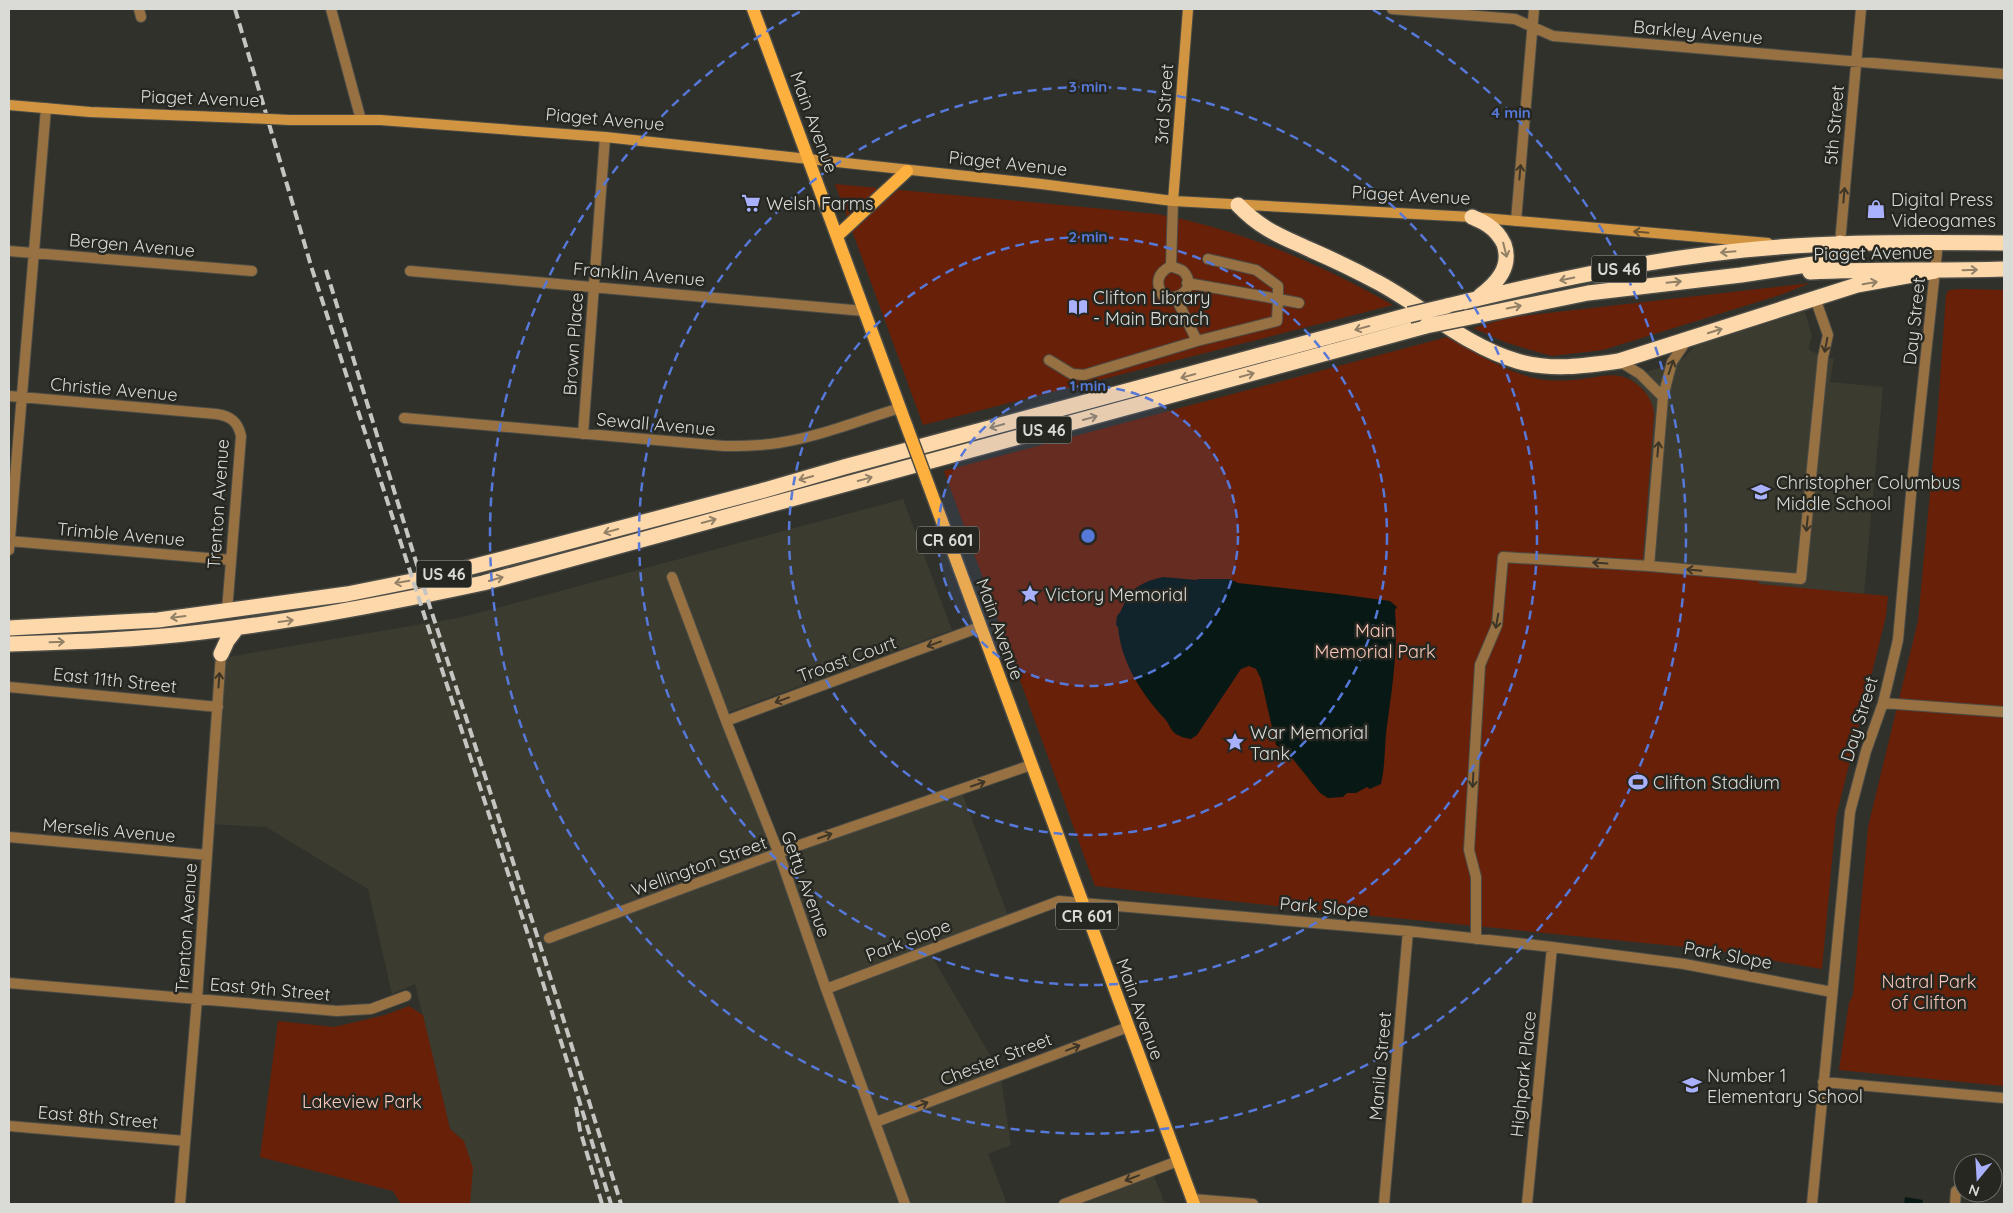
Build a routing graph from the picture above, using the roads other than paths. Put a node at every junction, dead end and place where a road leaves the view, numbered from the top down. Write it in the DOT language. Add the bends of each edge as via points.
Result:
graph roads {
  1 [pos="331,9"];
  2 [pos="753,9"];
  3 [pos="1188,9"];
  4 [pos="1392,9"];
  5 [pos="1534,9"];
  6 [pos="1861,9"];
  7 [pos="1532,27"];
  8 [pos="1856,62"];
  9 [pos="2004,74"];
  10 [pos="9,105"];
  11 [pos="46,108"];
  12 [pos="361,120"];
  13 [pos="605,137"];
  14 [pos="809,160"];
  15 [pos="907,171"];
  16 [pos="1173,201"];
  17 [pos="1238,205"];
  18 [pos="1472,217"];
  19 [pos="1516,221"];
  20 [pos="837,236"];
  21 [pos="1840,243"];
  22 [pos="1938,243"];
  23 [pos="2004,243"];
  24 [pos="1794,247"];
  25 [pos="9,251"];
  26 [pos="34,253"];
  27 [pos="1208,259"];
  28 [pos="1171,266"];
  29 [pos="2004,269"];
  30 [pos="410,270"];
  31 [pos="252,271"];
  32 [pos="1936,271"];
  33 [pos="1742,275"];
  34 [pos="1187,283"];
  35 [pos="594,287"];
  36 [pos="1176,298"];
  37 [pos="1478,298"];
  38 [pos="1815,298"];
  39 [pos="1278,299"];
  40 [pos="1299,302"];
  41 [pos="864,311"];
  42 [pos="1687,340"];
  43 [pos="1197,341"];
  44 [pos="1049,360"];
  45 [pos="1618,361"];
  46 [pos="9,396"];
  47 [pos="22,397"];
  48 [pos="1663,397"];
  49 [pos="900,408"];
  50 [pos="216,414"];
  51 [pos="404,418"];
  52 [pos="582,434"];
  53 [pos="9,541"];
  54 [pos="9,550"];
  55 [pos="231,560"];
  56 [pos="1649,566"];
  57 [pos="672,577"];
  58 [pos="227,611"];
  59 [pos="980,627"];
  60 [pos="9,628"];
  61 [pos="237,628"];
  62 [pos="9,644"];
  63 [pos="221,654"];
  64 [pos="9,687"];
  65 [pos="1883,702"];
  66 [pos="218,707"];
  67 [pos="2004,712"];
  68 [pos="726,721"];
  69 [pos="1031,765"];
  70 [pos="9,837"];
  71 [pos="779,854"];
  72 [pos="207,855"];
  73 [pos="1081,902"];
  74 [pos="1408,931"];
  75 [pos="549,938"];
  76 [pos="1476,939"];
  77 [pos="1552,947"];
  78 [pos="9,982"];
  79 [pos="826,989"];
  80 [pos="1832,992"];
  81 [pos="406,996"];
  82 [pos="197,999"];
  83 [pos="1128,1027"];
  84 [pos="1823,1082"];
  85 [pos="2004,1098"];
  86 [pos="876,1122"];
  87 [pos="9,1126"];
  88 [pos="185,1141"];
  89 [pos="1178,1161"];
  90 [pos="1193,1202"];
  91 [pos="180,1204"];
  92 [pos="905,1204"];
  93 [pos="1064,1204"];
  94 [pos="1253,1204"];
  95 [pos="1384,1204"];
  96 [pos="1527,1204"];
  97 [pos="1812,1204"];
  1 -- 12 [label="street"];
  2 -- 14 [label="main road, Main Avenue / CR 601"];
  3 -- 16 [label="street, 3rd Street"];
  4 -- 7 [label="street, Barkley Avenue" via="1515,19"];
  5 -- 7 [label="street"];
  6 -- 8 [label="street, 5th Street"];
  7 -- 8 [label="street, Barkley Avenue" via="1553,36"];
  19 -- 7 [label="street, one-way"];
  8 -- 9 [label="street, Barkley Avenue"];
  21 -- 8 [label="street, 5th Street, one-way"];
  10 -- 11 [label="street, Piaget Avenue"];
  11 -- 12 [label="street, Piaget Avenue, bridge" via="290,120"];
  11 -- 26 [label="street"];
  12 -- 13 [label="street, Piaget Avenue"];
  13 -- 14 [label="street, Piaget Avenue"];
  13 -- 35 [label="street, Brown Place"];
  14 -- 15 [label="street, Piaget Avenue"];
  14 -- 20 [label="main road, Main Avenue / CR 601"];
  15 -- 16 [label="street, Piaget Avenue"];
  15 -- 20 [label="main road"];
  16 -- 17 [label="street, Piaget Avenue"];
  16 -- 28 [label="street"];
  17 -- 18 [label="street, Piaget Avenue"];
  17 -- 45 [label="highway" via="1253,221 1380,284 1494,353 1554,367"];
  18 -- 19 [label="street, Piaget Avenue"];
  18 -- 37 [label="highway, one-way" via="1490,227 1501,239 1507,254 1504,271 1495,285"];
  24 -- 19 [label="street, Piaget Avenue, one-way"];
  20 -- 41 [label="main road, Main Avenue / CR 601"];
  21 -- 22 [label="highway, Piaget Avenue / US 46"];
  21 -- 24 [label="highway, Piaget Avenue / US 46"];
  21 -- 33 [label="highway" via="1840,252 1834,259"];
  22 -- 23 [label="highway, Piaget Avenue / US 46"];
  22 -- 32 [label="street, Day Street"];
  24 -- 37 [label="highway, US 46, one-way" via="1711,254 1640,265"];
  25 -- 26 [label="street, Bergen Avenue"];
  26 -- 31 [label="street, Bergen Avenue"];
  26 -- 47 [label="street"];
  27 -- 39 [label="street" via="1256,270 1278,286"];
  28 -- 34 [label="street" via="1182,271"];
  28 -- 36 [label="street" via="1158,278 1158,288 1163,296"];
  32 -- 29 [label="highway, Piaget Avenue / US 46, one-way"];
  30 -- 35 [label="street, Franklin Avenue"];
  32 -- 33 [label="highway, Piaget Avenue / US 46" via="1879,269"];
  38 -- 32 [label="highway, one-way" via="1857,285"];
  32 -- 65 [label="street, Day Street" via="1898,640"];
  61 -- 33 [label="highway, US 46, one-way, bridge" via="373,607 483,583 1426,326 1588,293"];
  34 -- 36 [label="street" via="1186,290"];
  34 -- 39 [label="street"];
  35 -- 41 [label="street, Franklin Avenue"];
  35 -- 52 [label="street, Brown Place"];
  36 -- 43 [label="street"];
  37 -- 58 [label="highway, US 46, one-way, bridge" via="432,577 347,594"];
  42 -- 38 [label="highway, one-way"];
  38 -- 56 [label="street, one-way" via="1828,335 1801,579"];
  39 -- 40 [label="street"];
  39 -- 43 [label="street" via="1277,321"];
  41 -- 49 [label="main road, Main Avenue / CR 601"];
  42 -- 45 [label="highway"];
  48 -- 42 [label="street, one-way" via="1672,362"];
  43 -- 44 [label="street" via="1084,375 1072,374"];
  45 -- 48 [label="street" via="1640,374"];
  46 -- 47 [label="street, Christie Avenue"];
  47 -- 50 [label="street, Christie Avenue"];
  47 -- 53 [label="street"];
  56 -- 48 [label="street, one-way"];
  49 -- 52 [label="street, Sewall Avenue" via="810,436 752,446"];
  49 -- 59 [label="main road, Main Avenue / CR 601, bridge"];
  50 -- 55 [label="street, Trenton Avenue" via="232,418 239,426 241,436"];
  51 -- 52 [label="street, Sewall Avenue"];
  53 -- 54 [label="street"];
  53 -- 55 [label="street, Trimble Avenue"];
  55 -- 58 [label="street, Trenton Avenue"];
  56 -- 76 [label="street, one-way" via="1503,557 1497,625 1480,665 1469,850 1476,877"];
  57 -- 68 [label="street, Getty Avenue"];
  58 -- 60 [label="highway, US 46, one-way" via="121,623"];
  59 -- 68 [label="street, Troast Court, one-way"];
  59 -- 69 [label="main road, Main Avenue / CR 601"];
  62 -- 61 [label="highway, US 46, one-way" via="147,637"];
  61 -- 63 [label="highway"];
  66 -- 63 [label="street, Trenton Avenue, one-way"];
  64 -- 66 [label="street, East 11th Street"];
  65 -- 67 [label="street"];
  65 -- 80 [label="street, Day Street" via="1850,812"];
  66 -- 72 [label="street, Trenton Avenue"];
  68 -- 71 [label="street, Getty Avenue"];
  71 -- 69 [label="street, Wellington Street, one-way"];
  69 -- 73 [label="main road, Main Avenue / CR 601"];
  70 -- 72 [label="street, Merselis Avenue"];
  71 -- 75 [label="street, Wellington Street"];
  71 -- 79 [label="street, Getty Avenue"];
  72 -- 82 [label="street, Trenton Avenue"];
  73 -- 74 [label="street, Park Slope"];
  73 -- 79 [label="street, Park Slope" via="1059,901"];
  73 -- 83 [label="main road, Main Avenue / CR 601"];
  74 -- 76 [label="street, Park Slope"];
  74 -- 95 [label="street, Manila Street"];
  76 -- 77 [label="street, Park Slope"];
  77 -- 80 [label="street, Park Slope" via="1693,965"];
  77 -- 96 [label="street, Highpark Place"];
  78 -- 82 [label="street, East 9th Street"];
  79 -- 86 [label="street, Getty Avenue"];
  80 -- 84 [label="street, Day Street"];
  81 -- 82 [label="street, East 9th Street" via="371,1009 337,1011"];
  82 -- 88 [label="street, Trenton Avenue"];
  86 -- 83 [label="street, Chester Street, one-way"];
  83 -- 89 [label="main road, Main Avenue / CR 601"];
  84 -- 85 [label="street"];
  84 -- 97 [label="street, Day Street"];
  86 -- 92 [label="street, Getty Avenue"];
  87 -- 88 [label="street, East 8th Street"];
  88 -- 91 [label="street, Trenton Avenue"];
  89 -- 90 [label="main road, Main Avenue / CR 601"];
  89 -- 93 [label="street, one-way"];
  90 -- 94 [label="street"];
}
